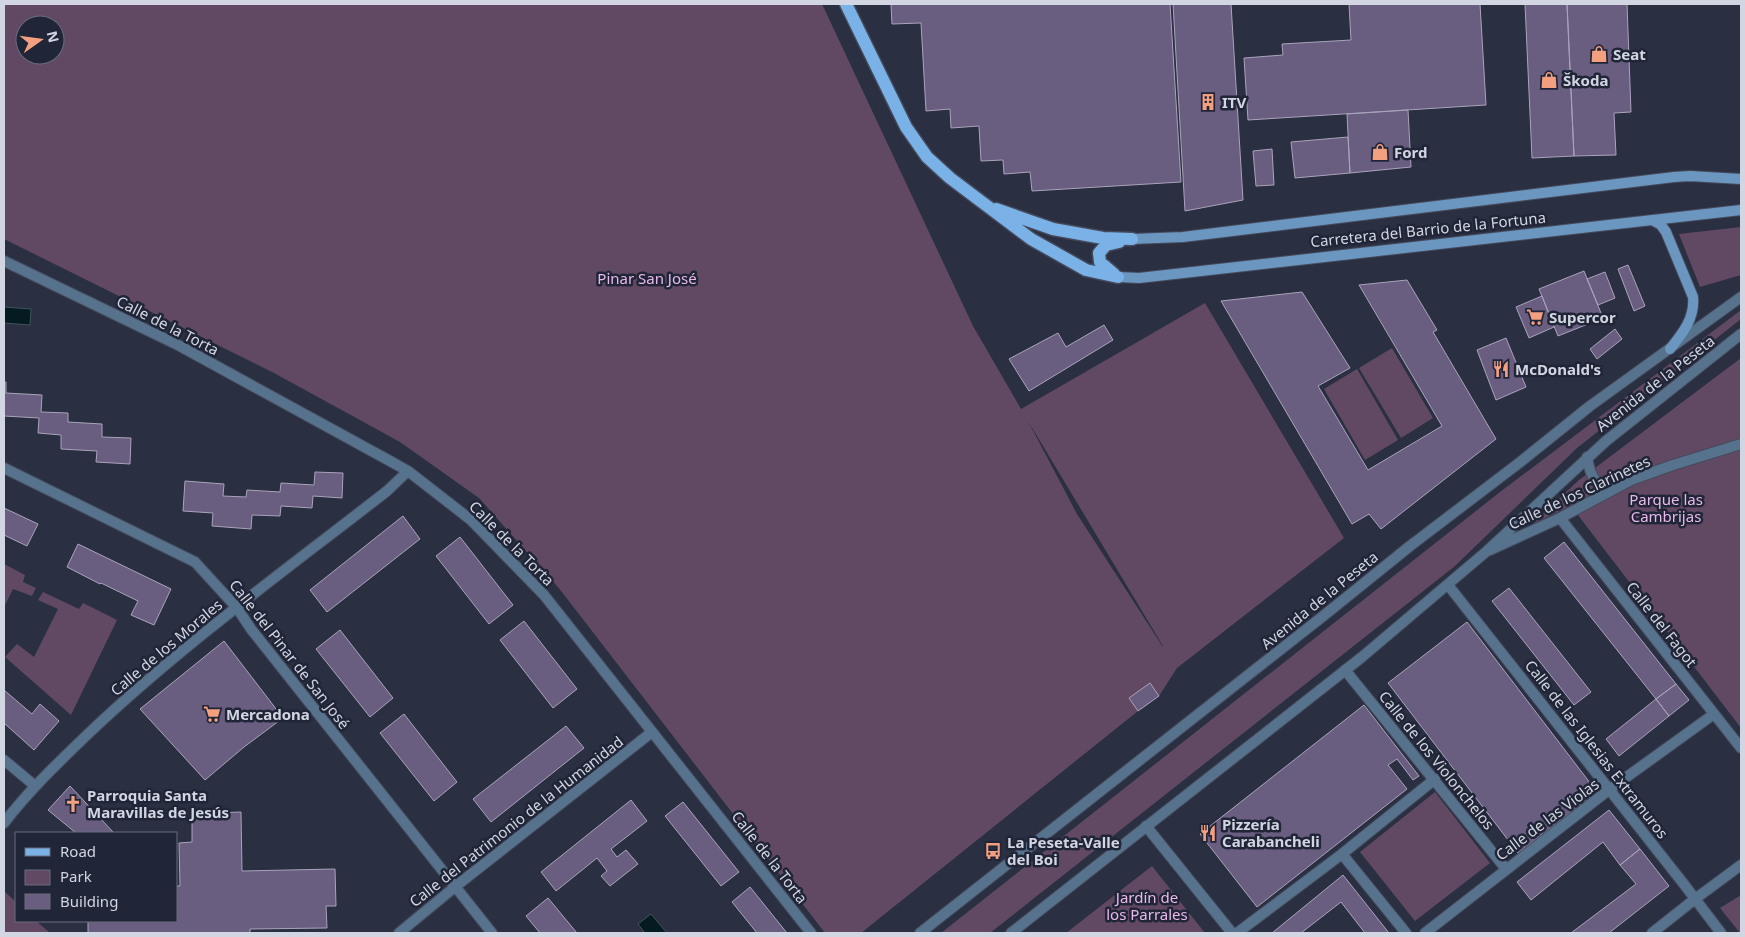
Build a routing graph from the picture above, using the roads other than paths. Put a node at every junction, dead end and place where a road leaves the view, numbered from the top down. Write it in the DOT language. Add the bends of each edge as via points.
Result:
graph roads {
  1 [pos="846,4"];
  2 [pos="1741,179"];
  3 [pos="984,205"];
  4 [pos="1741,210"];
  5 [pos="1652,220"];
  6 [pos="1132,240"];
  7 [pos="4,261"];
  8 [pos="1118,277"];
  9 [pos="1741,297"];
  10 [pos="1741,334"];
  11 [pos="1670,349"];
  12 [pos="1741,444"];
  13 [pos="1587,457"];
  14 [pos="4,468"];
  15 [pos="408,471"];
  16 [pos="1631,480"];
  17 [pos="1560,518"];
  18 [pos="1487,552"];
  19 [pos="1448,585"];
  20 [pos="237,608"];
  21 [pos="1345,670"];
  22 [pos="1714,714"];
  23 [pos="652,732"];
  24 [pos="1741,748"];
  25 [pos="4,760"];
  26 [pos="1435,779"];
  27 [pos="34,786"];
  28 [pos="1610,789"];
  29 [pos="4,823"];
  30 [pos="1146,826"];
  31 [pos="1342,854"];
  32 [pos="1741,865"];
  33 [pos="1506,869"];
  34 [pos="456,886"];
  35 [pos="1695,899"];
  36 [pos="399,933"];
  37 [pos="492,933"];
  38 [pos="811,933"];
  39 [pos="920,933"];
  40 [pos="1011,933"];
  41 [pos="1232,933"];
  42 [pos="1237,933"];
  43 [pos="1406,933"];
  44 [pos="1425,933"];
  45 [pos="1652,933"];
  46 [pos="1721,933"];
  1 -- 3 [label="main road, Carretera del Barrio de la Fortuna" via="906,127 927,156"];
  2 -- 6 [label="main road, Carretera del Barrio de la Fortuna" via="1674,177 1183,237"];
  3 -- 6 [label="main road, Carretera del Barrio de la Fortuna" via="1053,229"];
  3 -- 8 [label="main road, Carretera del Barrio de la Fortuna" via="1031,240 1086,270"];
  4 -- 5 [label="main road, Carretera del Barrio de la Fortuna"];
  5 -- 8 [label="main road, Carretera del Barrio de la Fortuna" via="1140,278"];
  5 -- 11 [label="main road" via="1666,232 1693,297 1690,321"];
  6 -- 8 [label="main road, Carretera del Barrio de la Fortuna" via="1106,245 1099,253 1100,262"];
  7 -- 15 [label="street, Calle de la Torta" via="178,345"];
  9 -- 11 [label="street, Avenida de la Peseta"];
  10 -- 13 [label="street, Avenida de la Peseta"];
  11 -- 39 [label="street, Avenida de la Peseta" via="1590,406 1410,546"];
  12 -- 16 [label="street, Calle de los Clarinetes"];
  13 -- 16 [label="street" via="1592,475 1603,486"];
  13 -- 18 [label="street, Avenida de la Peseta"];
  14 -- 20 [label="street, Calle del Pinar de San José" via="195,562"];
  15 -- 20 [label="street, Calle de los Morales"];
  15 -- 23 [label="street, Calle de la Torta" via="471,520 544,595"];
  16 -- 17 [label="street, Calle de los Clarinetes"];
  17 -- 18 [label="street, Calle de los Clarinetes"];
  17 -- 22 [label="street, Calle del Fagot"];
  18 -- 19 [label="street, Avenida de la Peseta"];
  19 -- 21 [label="street, Avenida de la Peseta"];
  19 -- 28 [label="street, Calle de las Iglesias Extramuros"];
  20 -- 27 [label="street, Calle de los Morales" via="118,706"];
  20 -- 34 [label="street, Calle del Pinar de San José"];
  21 -- 26 [label="street, Calle de los Violonchelos"];
  21 -- 30 [label="street, Avenida de la Peseta"];
  22 -- 24 [label="street, Calle del Fagot"];
  22 -- 28 [label="street, Calle de las Violas"];
  23 -- 34 [label="street, Calle del Patrimonio de la Humanidad"];
  23 -- 38 [label="street, Calle de la Torta"];
  25 -- 27 [label="street"];
  26 -- 31 [label="street"];
  26 -- 33 [label="street, Calle de los Violonchelos"];
  27 -- 29 [label="street, Calle de los Morales"];
  28 -- 33 [label="street, Calle de las Violas"];
  28 -- 35 [label="street, Calle de las Iglesias Extramuros"];
  30 -- 40 [label="street, Avenida de la Peseta"];
  30 -- 41 [label="street"];
  31 -- 42 [label="street"];
  31 -- 43 [label="street"];
  32 -- 35 [label="street"];
  33 -- 44 [label="street, Calle de las Violas"];
  34 -- 36 [label="street, Calle del Patrimonio de la Humanidad"];
  34 -- 37 [label="street, Calle del Pinar de San José"];
  35 -- 45 [label="street"];
  35 -- 46 [label="street, Calle de las Iglesias Extramuros"];
}
